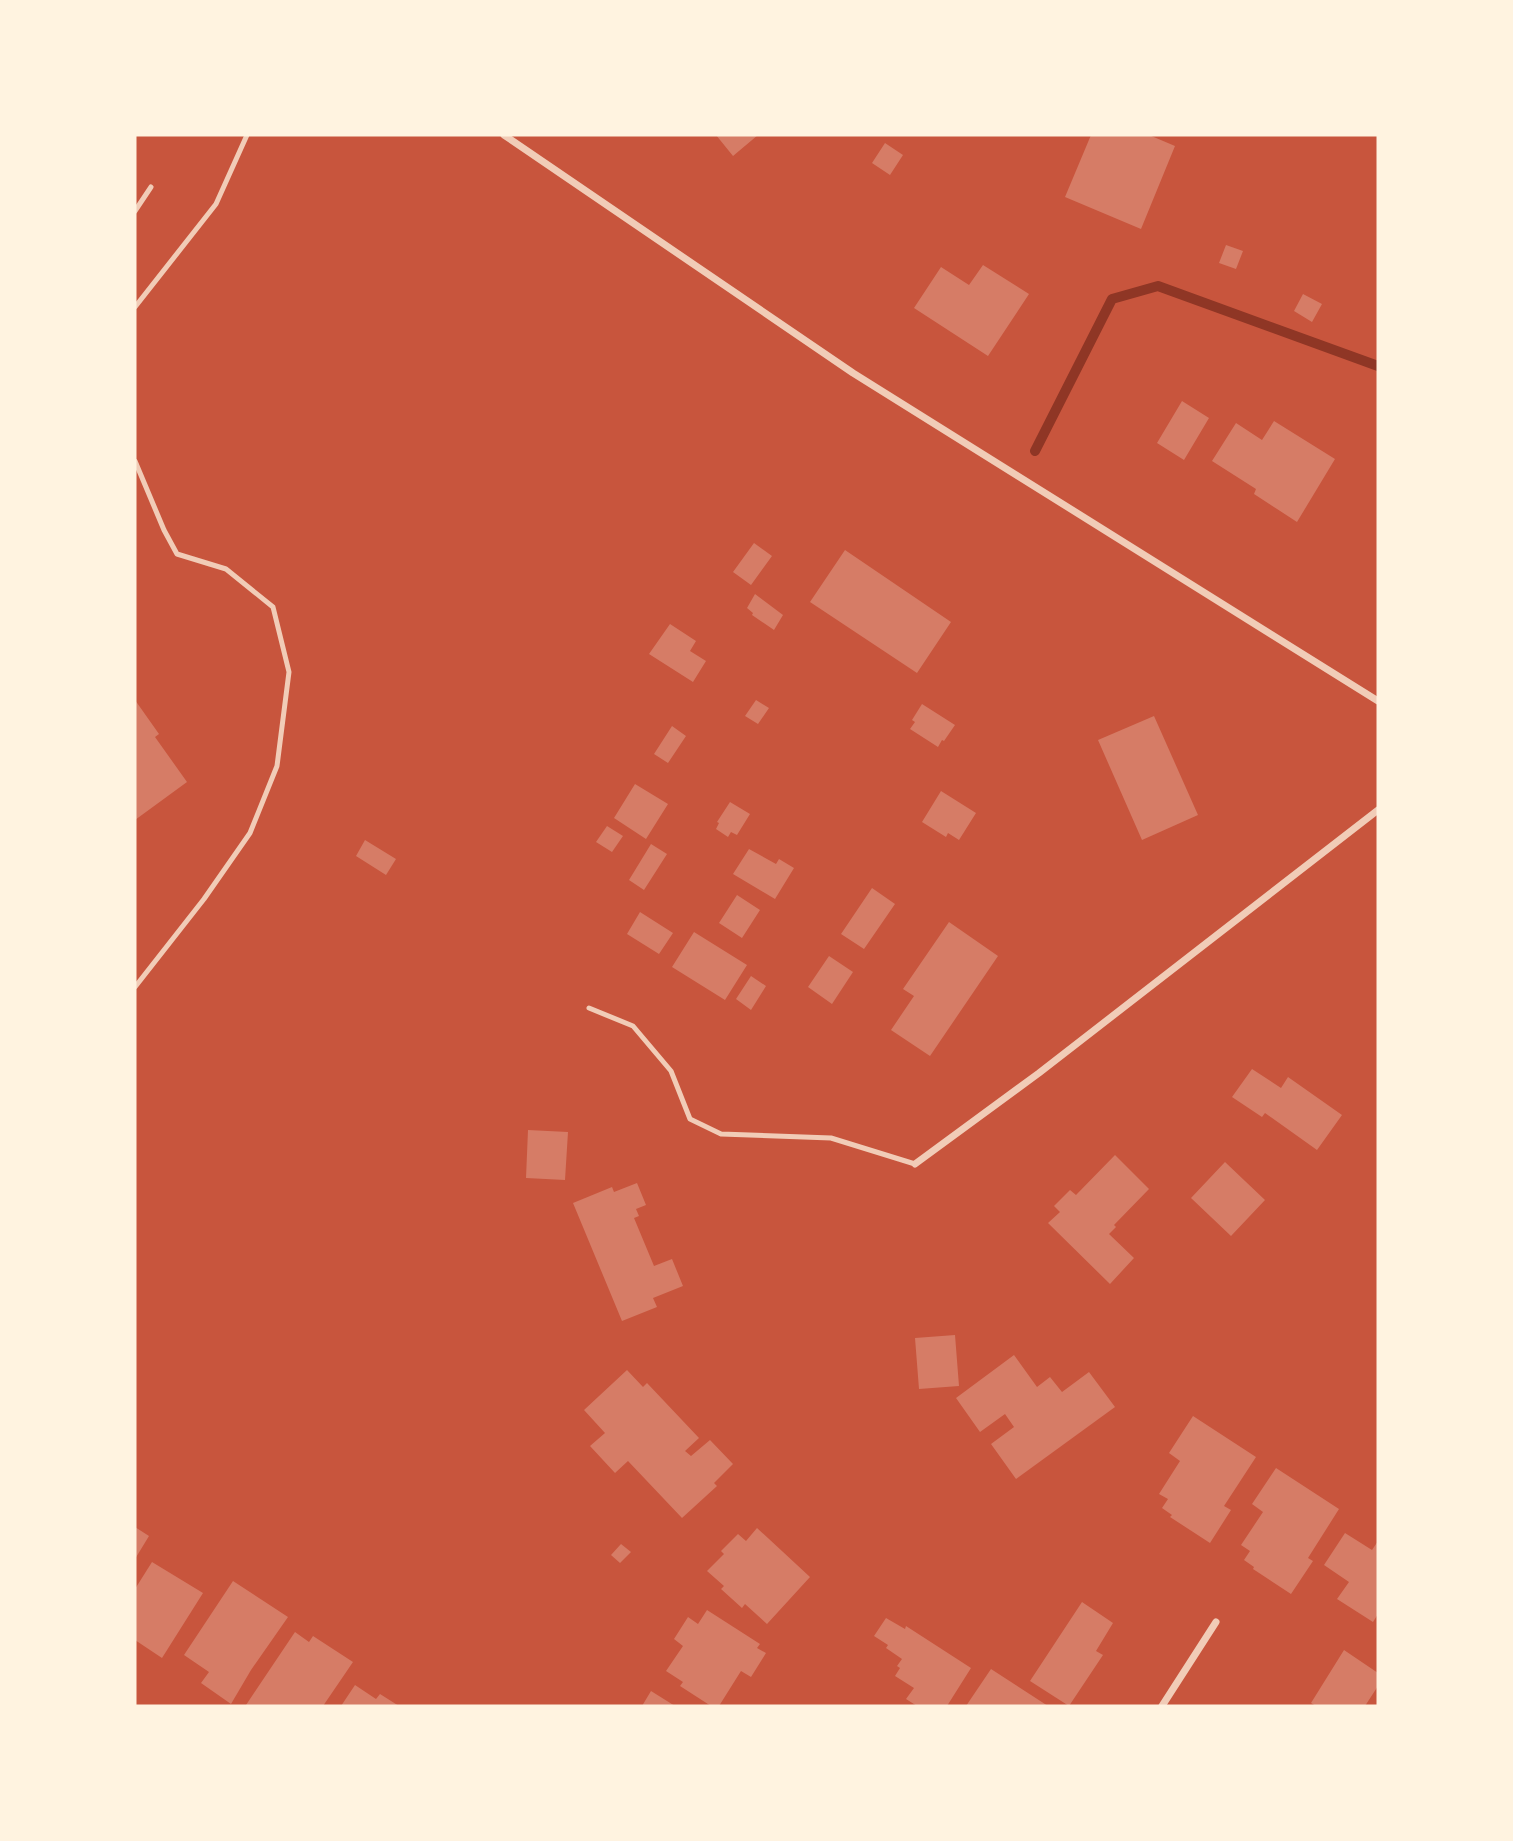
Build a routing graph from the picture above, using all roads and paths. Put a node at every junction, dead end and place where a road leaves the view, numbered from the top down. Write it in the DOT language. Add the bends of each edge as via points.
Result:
graph roads {
  1 [pos="247,135"];
  2 [pos="504,135"];
  3 [pos="151,187"];
  4 [pos="135,211"];
  5 [pos="135,307"];
  6 [pos="135,461"];
  7 [pos="1378,701"];
  8 [pos="1378,810"];
  9 [pos="135,988"];
  10 [pos="589,1008"];
  11 [pos="915,1164"];
  12 [pos="1216,1622"];
  13 [pos="1162,1706"];
  1 -- 5 [label="lane" via="216,204"];
  2 -- 7 [label="street" via="853,373"];
  3 -- 4 [label="lane"];
  6 -- 9 [label="lane" via="177,554 226,569 274,607 289,672 278,766 250,833"];
  8 -- 11 [label="street"];
  10 -- 11 [label="lane" via="633,1026 671,1071 690,1119 722,1133 831,1138"];
  12 -- 13 [label="street"];
}
